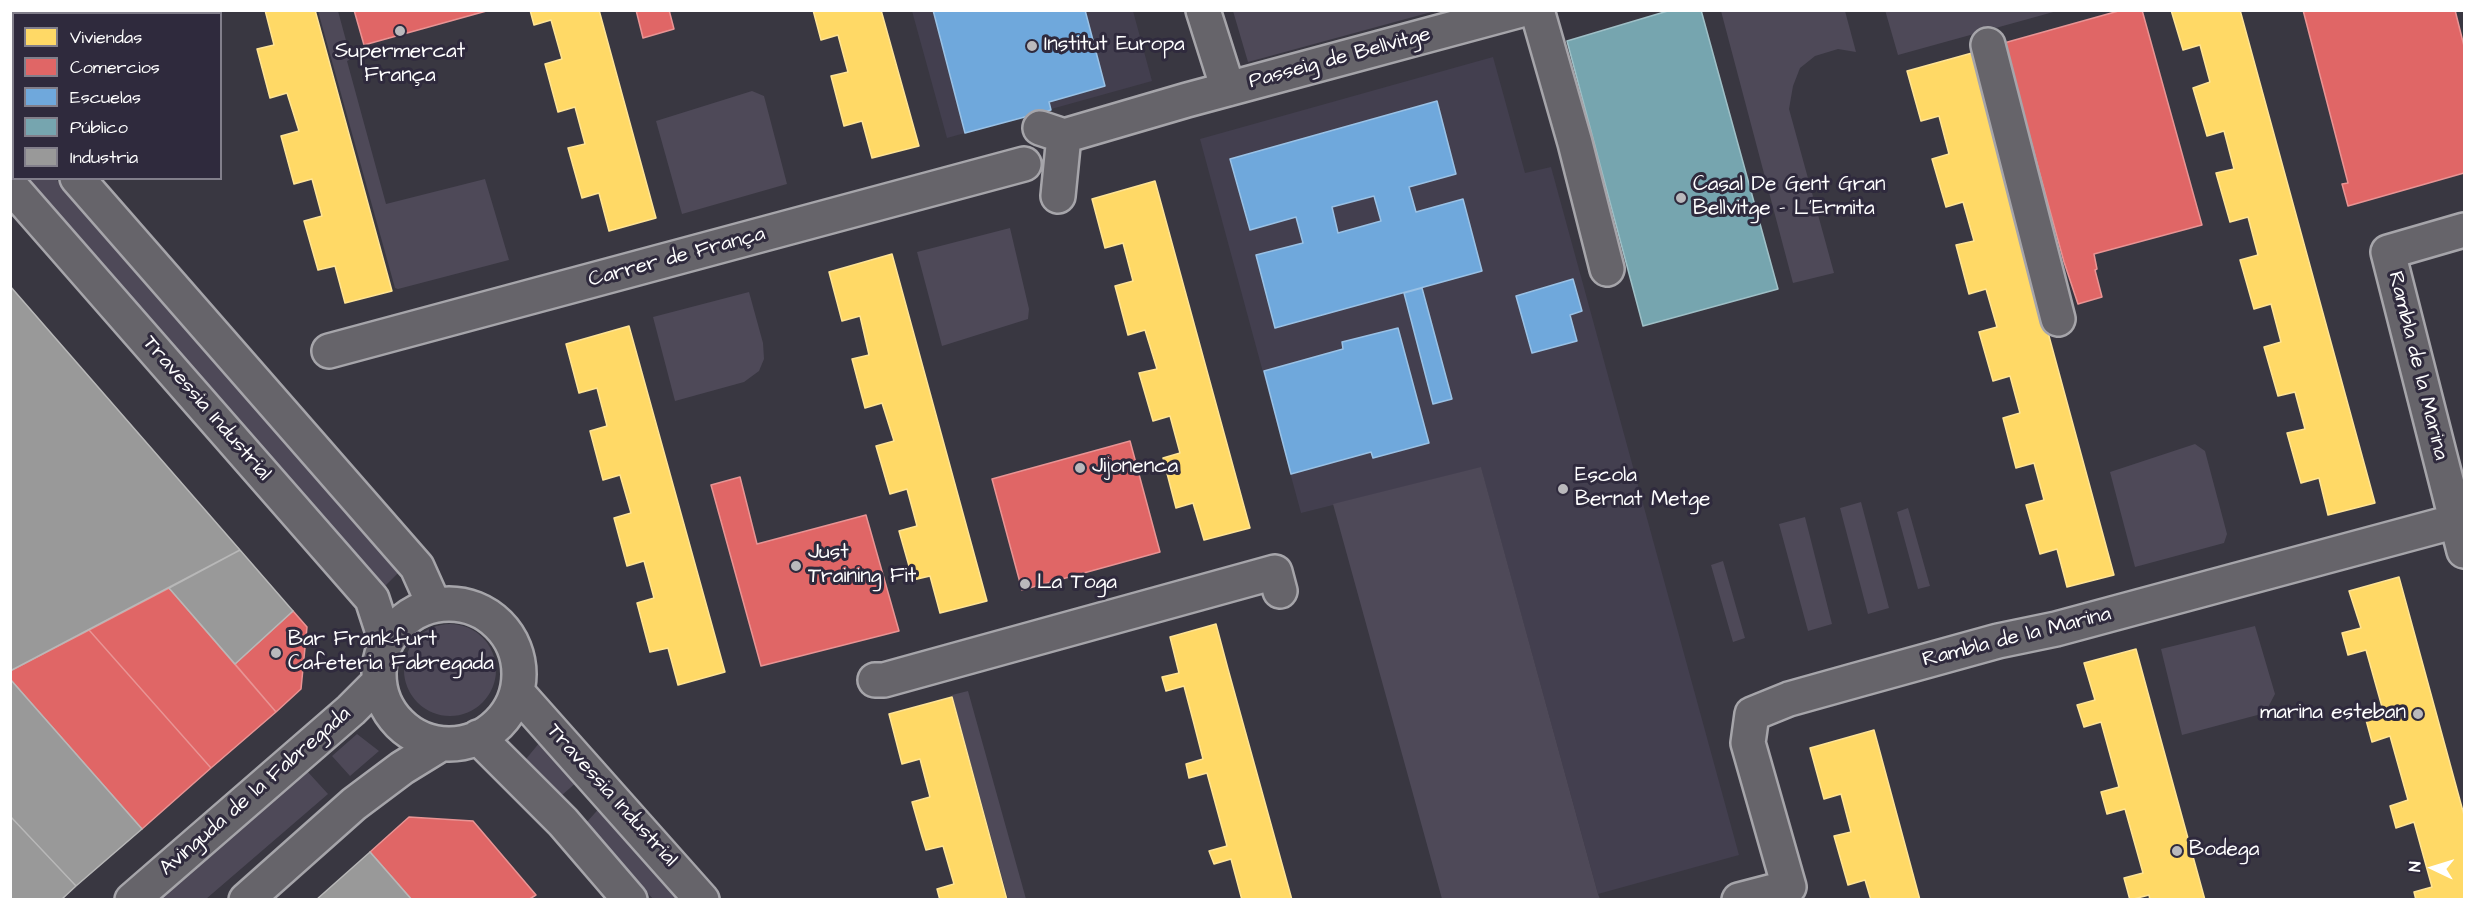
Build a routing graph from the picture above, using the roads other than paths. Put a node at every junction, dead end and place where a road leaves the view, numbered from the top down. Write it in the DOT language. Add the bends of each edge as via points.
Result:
graph roads {
  1 [pos="1203,10"];
  2 [pos="1521,10"];
  3 [pos="1537,10"];
  4 [pos="1988,45"];
  5 [pos="1228,89"];
  6 [pos="1024,164"];
  7 [pos="79,180"];
  8 [pos="10,185"];
  9 [pos="1058,196"];
  10 [pos="2464,230"];
  11 [pos="1607,268"];
  12 [pos="2058,319"];
  13 [pos="329,351"];
  14 [pos="2462,531"];
  15 [pos="1283,577"];
  16 [pos="434,605"];
  17 [pos="386,642"];
  18 [pos="875,680"];
  19 [pos="379,682"];
  20 [pos="518,693"];
  21 [pos="478,737"];
  22 [pos="441,744"];
  23 [pos="132,900"];
  24 [pos="246,900"];
  25 [pos="630,900"];
  26 [pos="702,900"];
  27 [pos="1739,900"];
  1 -- 5 [label="street, Passeig de Bellvitge"];
  2 -- 5 [label="street, Passeig de Bellvitge"];
  3 -- 11 [label="street"];
  4 -- 12 [label="street"];
  5 -- 9 [label="street, Passeig de Bellvitge" via="1052,132"];
  6 -- 13 [label="street, Carrer de França"];
  7 -- 16 [label="street" via="417,567"];
  8 -- 17 [label="street, Travessia Industrial" via="372,599"];
  10 -- 14 [label="street, Rambla de la Marina" via="2388,252"];
  14 -- 27 [label="street, Rambla de la Marina" via="1998,641 1789,699 1752,714 1748,743 1789,887"];
  15 -- 18 [label="street"];
  16 -- 17 [label="street" via="405,618"];
  16 -- 20 [label="street" via="459,603 482,612 502,628 520,668"];
  17 -- 19 [label="street"];
  19 -- 22 [label="street" via="389,712 410,732"];
  19 -- 23 [label="street, Avinguda de la Fabregada"];
  20 -- 21 [label="street" via="500,722"];
  20 -- 26 [label="street, Travessia Industrial"];
  21 -- 22 [label="street"];
  21 -- 25 [label="street" via="563,822"];
  22 -- 24 [label="street" via="354,804"];
}
